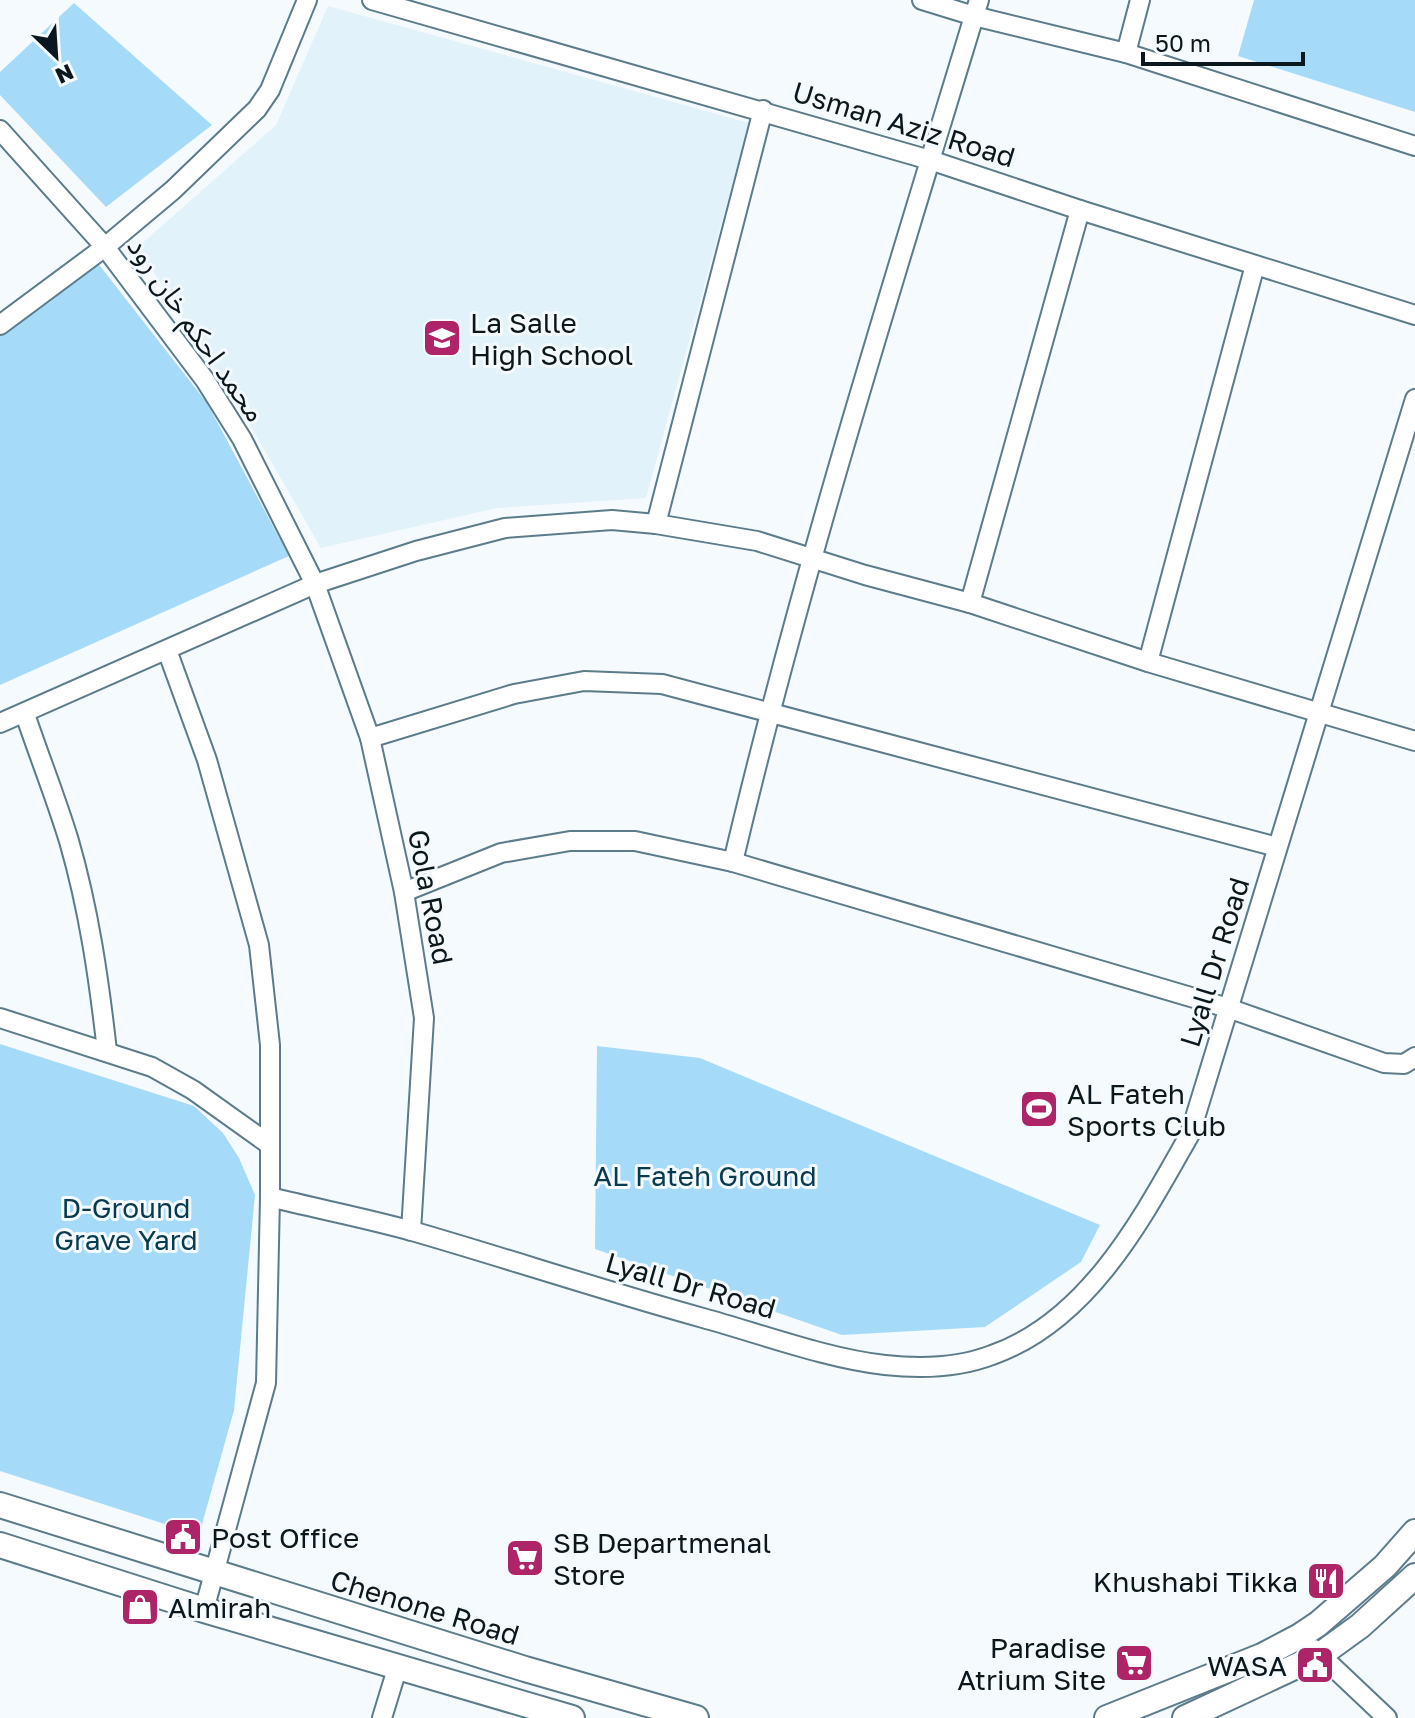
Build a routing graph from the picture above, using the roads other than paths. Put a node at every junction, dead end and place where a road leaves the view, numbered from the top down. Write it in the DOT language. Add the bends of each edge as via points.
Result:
graph roads {
  1 [pos="307,0"];
  2 [pos="372,0"];
  3 [pos="922,0"];
  4 [pos="1140,0"];
  5 [pos="977,8"];
  6 [pos="1126,53"];
  7 [pos="763,110"];
  8 [pos="0,130"];
  9 [pos="1415,146"];
  10 [pos="930,160"];
  11 [pos="1080,210"];
  12 [pos="105,247"];
  13 [pos="1255,265"];
  14 [pos="1415,315"];
  15 [pos="0,325"];
  16 [pos="1415,399"];
  17 [pos="656,524"];
  18 [pos="813,558"];
  19 [pos="315,584"];
  20 [pos="970,603"];
  21 [pos="167,650"];
  22 [pos="1148,662"];
  23 [pos="768,712"];
  24 [pos="25,714"];
  25 [pos="1319,714"];
  26 [pos="0,723"];
  27 [pos="370,738"];
  28 [pos="1415,741"];
  29 [pos="1277,847"];
  30 [pos="733,862"];
  31 [pos="404,892"];
  32 [pos="1228,1008"];
  33 [pos="0,1018"];
  34 [pos="107,1051"];
  35 [pos="1415,1057"];
  36 [pos="270,1145"];
  37 [pos="270,1197"];
  38 [pos="411,1231"];
  39 [pos="0,1505"];
  40 [pos="1415,1532"];
  41 [pos="0,1545"];
  42 [pos="214,1573"];
  43 [pos="1415,1576"];
  44 [pos="204,1610"];
  45 [pos="1300,1636"];
  46 [pos="1320,1655"];
  47 [pos="397,1669"];
  48 [pos="382,1718"];
  49 [pos="572,1718"];
  50 [pos="696,1718"];
  51 [pos="1107,1718"];
  52 [pos="1185,1718"];
  53 [pos="1387,1718"];
  1 -- 12 [label="street" via="257,109"];
  2 -- 7 [label="street, Usman Aziz Road"];
  3 -- 5 [label="street"];
  4 -- 6 [label="street"];
  5 -- 6 [label="street"];
  5 -- 10 [label="street"];
  6 -- 9 [label="street"];
  7 -- 10 [label="street, Usman Aziz Road"];
  7 -- 17 [label="street"];
  8 -- 12 [label="street, محمد احكم خان رود"];
  10 -- 11 [label="street, Usman Aziz Road"];
  10 -- 18 [label="street"];
  11 -- 13 [label="street, Usman Aziz Road"];
  11 -- 20 [label="street"];
  12 -- 15 [label="street"];
  12 -- 19 [label="street, محمد احكم خان رود" via="205,380 242,439"];
  13 -- 14 [label="street, Usman Aziz Road"];
  13 -- 22 [label="street"];
  16 -- 25 [label="street, Lyall Dr Road"];
  17 -- 18 [label="street" via="757,541"];
  17 -- 19 [label="street" via="612,520 505,528"];
  18 -- 20 [label="street"];
  18 -- 23 [label="street"];
  19 -- 21 [label="street"];
  19 -- 27 [label="street, Gola Road"];
  20 -- 22 [label="street"];
  21 -- 24 [label="street"];
  21 -- 36 [label="street" via="207,760 259,945 270,1045"];
  22 -- 25 [label="street"];
  23 -- 27 [label="street" via="662,684 584,681 514,694"];
  23 -- 29 [label="street"];
  23 -- 30 [label="street"];
  24 -- 26 [label="street"];
  24 -- 34 [label="street" via="69,841 98,970"];
  25 -- 28 [label="street"];
  25 -- 29 [label="street, Lyall Dr Road"];
  27 -- 31 [label="street, Gola Road"];
  29 -- 32 [label="street, Lyall Dr Road"];
  30 -- 31 [label="street" via="635,841 570,841 501,853"];
  30 -- 32 [label="street"];
  31 -- 38 [label="street, Gola Road" via="424,1018"];
  32 -- 35 [label="street" via="1384,1063 1404,1064"];
  32 -- 38 [label="street, Lyall Dr Road" via="1190,1134 1150,1204 1100,1274 1038,1333 966,1363 929,1368 840,1356"];
  33 -- 34 [label="street"];
  34 -- 36 [label="street" via="152,1067 193,1090"];
  36 -- 37 [label="street"];
  37 -- 38 [label="street, Lyall Dr Road"];
  37 -- 42 [label="street" via="266,1383"];
  39 -- 42 [label="street, Chenone Road"];
  40 -- 45 [label="street" via="1385,1566"];
  41 -- 44 [label="street"];
  42 -- 44 [label="street"];
  42 -- 50 [label="street, Chenone Road"];
  43 -- 46 [label="street"];
  44 -- 47 [label="street"];
  45 -- 46 [label="street"];
  45 -- 51 [label="street"];
  46 -- 52 [label="street"];
  46 -- 53 [label="street"];
  47 -- 48 [label="street"];
  47 -- 49 [label="street"];
}
